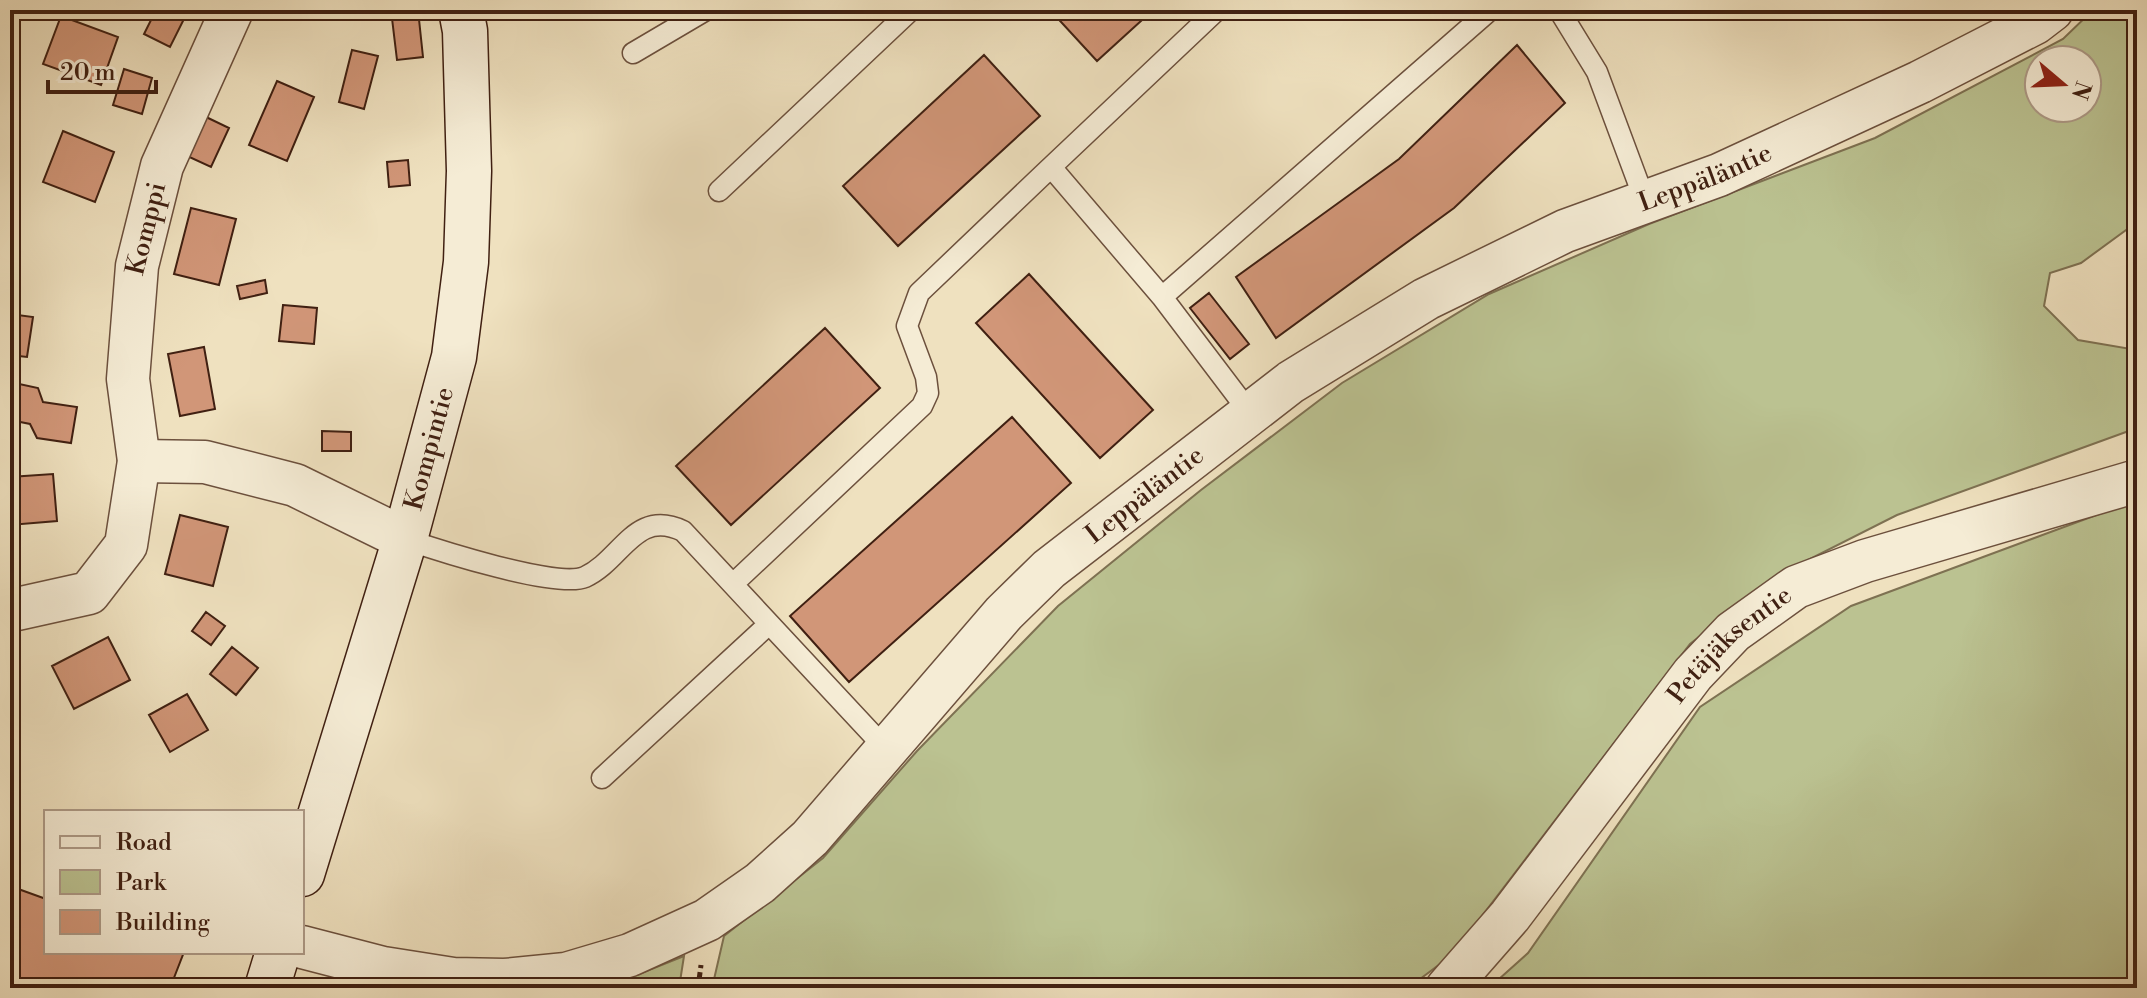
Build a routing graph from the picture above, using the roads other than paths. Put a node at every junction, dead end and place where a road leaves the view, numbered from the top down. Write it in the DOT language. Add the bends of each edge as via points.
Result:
graph roads {
  1 [pos="232,10"];
  2 [pos="461,10"];
  3 [pos="706,10"];
  4 [pos="911,10"];
  5 [pos="1217,10"];
  6 [pos="1490,10"];
  7 [pos="1559,10"];
  8 [pos="2052,10"];
  9 [pos="633,53"];
  10 [pos="1051,167"];
  11 [pos="719,191"];
  12 [pos="1645,201"];
  13 [pos="1162,297"];
  14 [pos="1250,413"];
  15 [pos="139,461"];
  16 [pos="2137,481"];
  17 [pos="405,539"];
  18 [pos="733,584"];
  19 [pos="10,605"];
  20 [pos="769,624"];
  21 [pos="887,750"];
  22 [pos="602,778"];
  23 [pos="304,867"];
  24 [pos="304,948"];
  25 [pos="277,954"];
  26 [pos="267,988"];
  27 [pos="1447,988"];
  1 -- 15 [label="street, Komppi" via="162,166 137,266 128,379"];
  2 -- 17 [label="street, Kompintie" via="469,171 466,262 454,357"];
  3 -- 9 [label="lane"];
  4 -- 11 [label="lane"];
  5 -- 10 [label="lane"];
  6 -- 13 [label="lane"];
  7 -- 12 [label="lane" via="1597,72"];
  8 -- 12 [label="street, Leppäläntie" via="1920,82 1719,175"];
  10 -- 13 [label="lane"];
  10 -- 18 [label="lane" via="919,293 907,326 926,377 928,393 922,406"];
  12 -- 14 [label="street, Leppäläntie" via="1565,231 1426,299"];
  13 -- 14 [label="lane"];
  14 -- 21 [label="street, Leppäläntie" via="1049,569 1004,613"];
  15 -- 17 [label="street" via="205,462 295,485"];
  15 -- 19 [label="street, Komppi" via="126,545 89,593 17,609"];
  16 -- 27 [label="street, Petäjäksentie" via="1796,587 1733,632 1693,674 1510,916"];
  17 -- 18 [label="lane" via="558,580 585,578 647,526 666,523 683,531"];
  17 -- 23 [label="street, Kompintie"];
  18 -- 20 [label="lane"];
  20 -- 21 [label="lane"];
  20 -- 22 [label="lane"];
  21 -- 24 [label="street, Leppäläntie" via="810,838 760,883 707,920 630,955 566,974 453,979"];
  25 -- 26 [label="street"];
}
